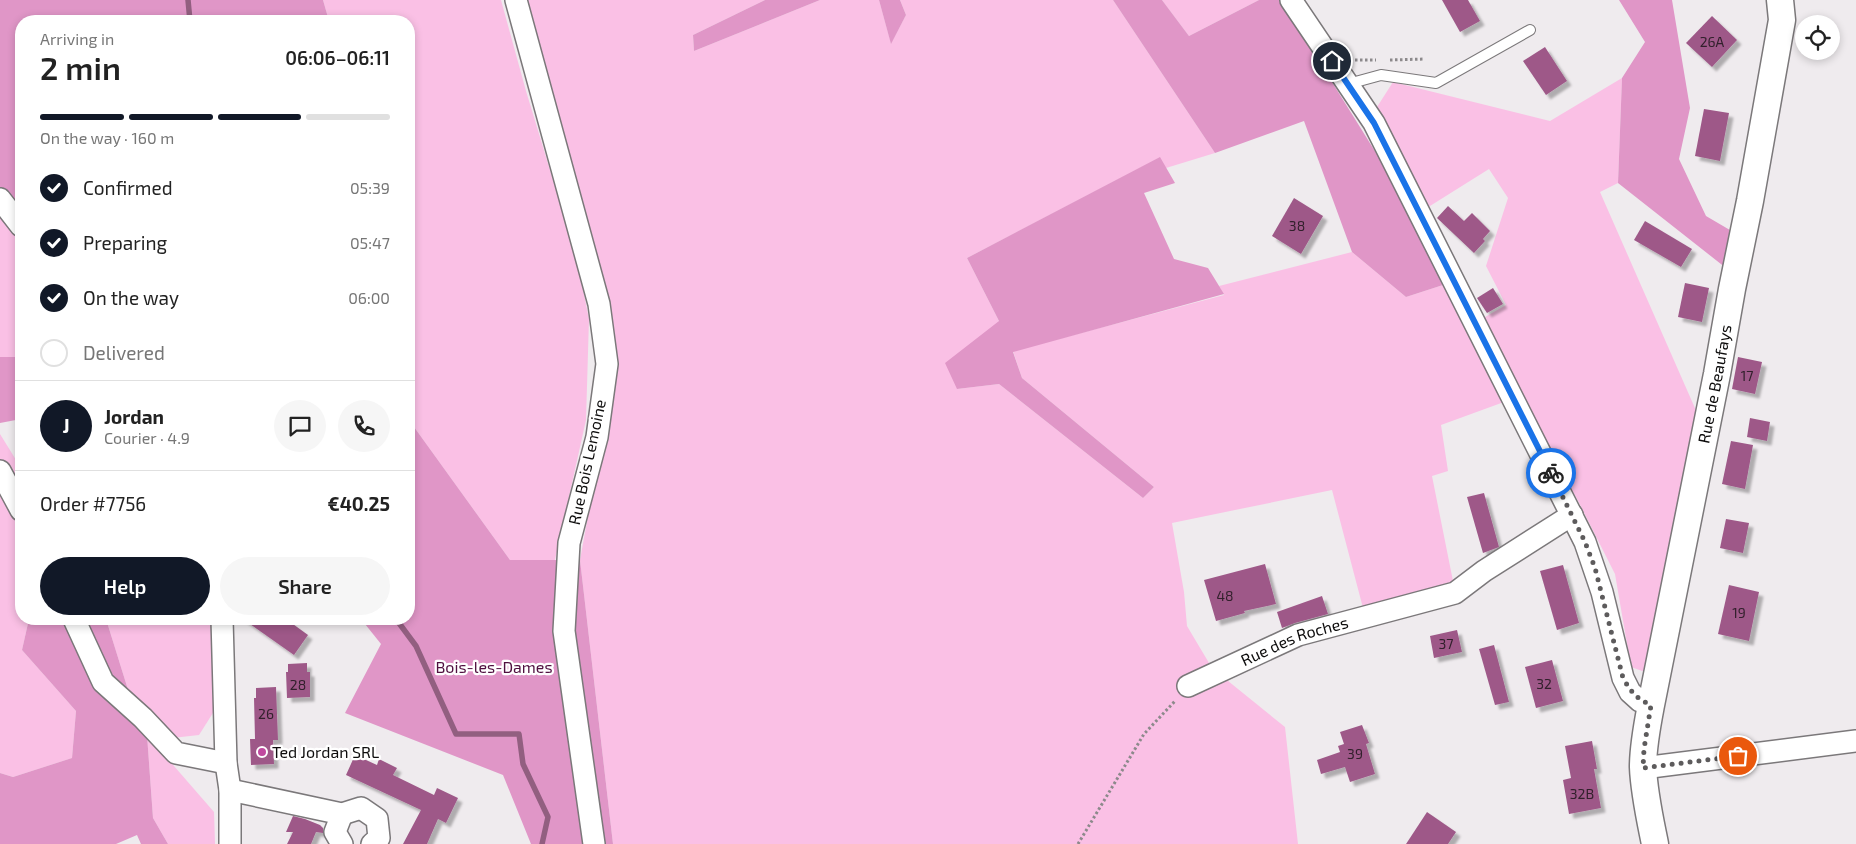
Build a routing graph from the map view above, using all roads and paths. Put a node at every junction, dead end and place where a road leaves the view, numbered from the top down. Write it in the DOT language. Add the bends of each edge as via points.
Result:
graph roads {
  1 [pos="516,0"];
  2 [pos="1291,0"];
  3 [pos="1780,0"];
  4 [pos="1530,30"];
  5 [pos="1348,84"];
  6 [pos="0,200"];
  7 [pos="15,219"];
  8 [pos="0,471"];
  9 [pos="15,499"];
  10 [pos="1572,515"];
  11 [pos="77,625"];
  12 [pos="222,625"];
  13 [pos="1188,686"];
  14 [pos="1651,705"];
  15 [pos="1856,741"];
  16 [pos="226,763"];
  17 [pos="1643,768"];
  18 [pos="230,790"];
  19 [pos="342,814"];
  20 [pos="230,844"];
  21 [pos="342,844"];
  22 [pos="372,844"];
  23 [pos="594,844"];
  24 [pos="1078,844"];
  25 [pos="1655,844"];
  1 -- 23 [label="street, Rue Bois Lemoine" via="599,304 607,364 596,437 569,543 564,631"];
  2 -- 5 [label="street"];
  3 -- 14 [label="street, Rue de Beaufays" via="1782,20 1752,191"];
  4 -- 5 [label="lane" via="1436,83 1382,74"];
  5 -- 10 [label="street" via="1374,123"];
  6 -- 7 [label="street"];
  8 -- 9 [label="street"];
  10 -- 13 [label="street, Rue des Roches" via="1455,593 1298,635"];
  10 -- 14 [label="street" via="1600,584 1623,678 1630,692"];
  11 -- 16 [label="street" via="103,682 176,753"];
  12 -- 16 [label="street"];
  13 -- 24 [label="path" via="1144,734"];
  14 -- 17 [label="street, Rue de Beaufays"];
  15 -- 17 [label="street"];
  16 -- 18 [label="street"];
  17 -- 25 [label="street, Rue de Beaufays"];
  18 -- 19 [label="street"];
  18 -- 20 [label="street"];
  19 -- 21 [label="street" via="335,832"];
  19 -- 22 [label="street" via="361,808 377,819 379,838"];
}
